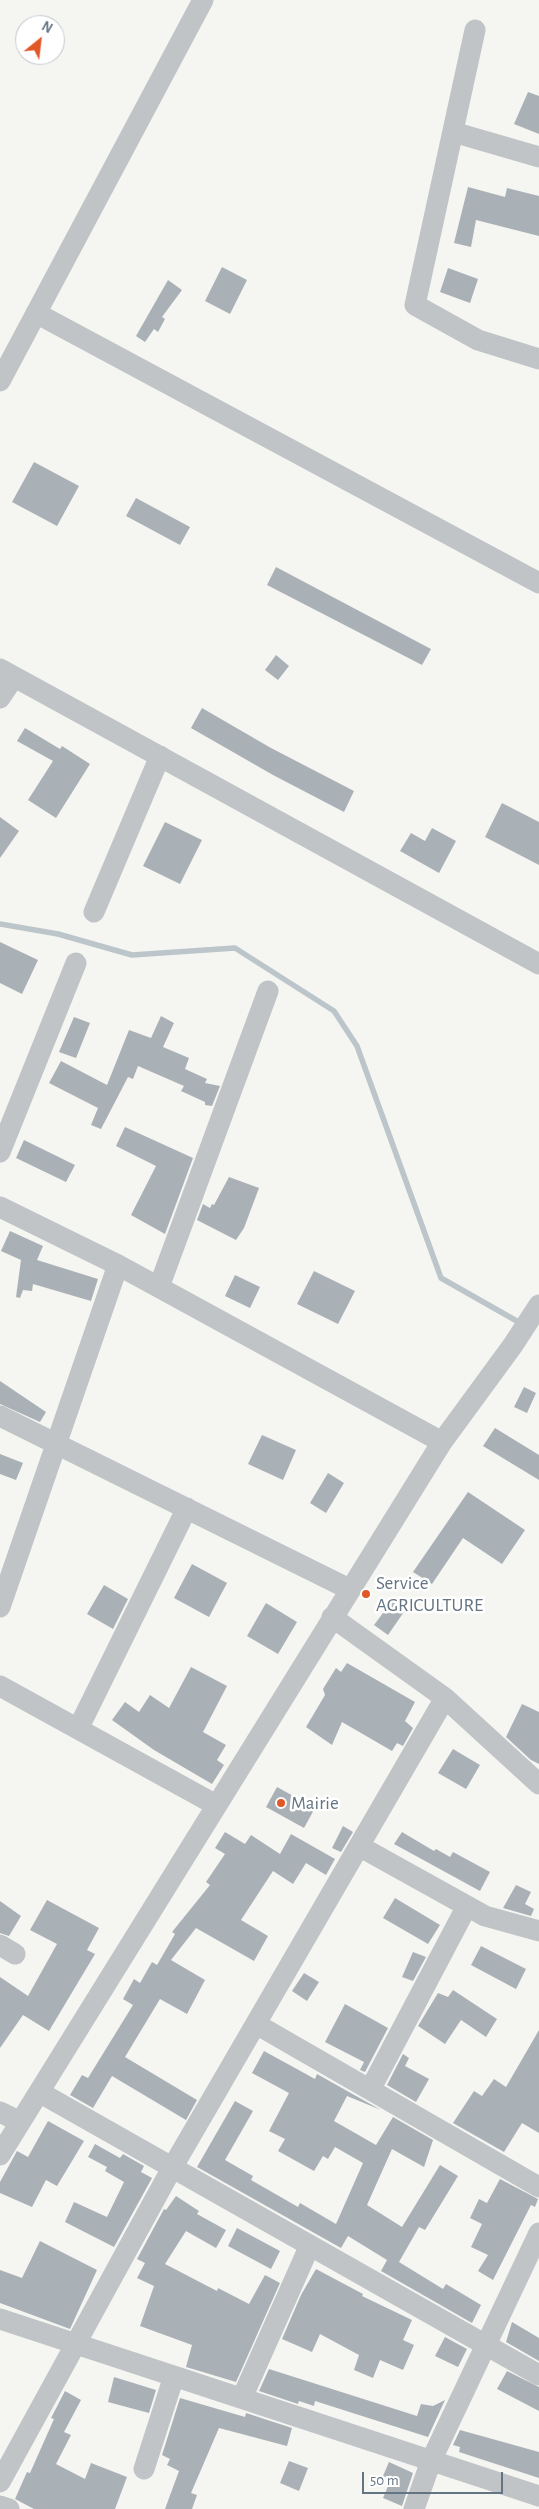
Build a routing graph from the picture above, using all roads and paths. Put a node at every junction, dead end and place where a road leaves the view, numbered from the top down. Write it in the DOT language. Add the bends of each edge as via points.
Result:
graph roads {
  1 [pos="203,0"];
  2 [pos="475,30"];
  3 [pos="453,132"];
  4 [pos="539,157"];
  5 [pos="36,313"];
  6 [pos="539,360"];
  7 [pos="2,375"];
  8 [pos="539,583"];
  9 [pos="7,673"];
  10 [pos="0,698"];
  11 [pos="160,756"];
  12 [pos="94,912"];
  13 [pos="76,963"];
  14 [pos="539,964"];
  15 [pos="268,992"];
  16 [pos="0,1152"];
  17 [pos="0,1208"];
  18 [pos="118,1265"];
  19 [pos="159,1287"];
  20 [pos="539,1305"];
  21 [pos="0,1416"];
  22 [pos="442,1442"];
  23 [pos="57,1445"];
  24 [pos="187,1508"];
  25 [pos="350,1589"];
  26 [pos="0,1607"];
  27 [pos="332,1617"];
  28 [pos="0,1686"];
  29 [pos="446,1698"];
  30 [pos="78,1728"];
  31 [pos="539,1784"];
  32 [pos="216,1805"];
  33 [pos="360,1846"];
  34 [pos="467,1906"];
  35 [pos="539,1931"];
  36 [pos="256,2024"];
  37 [pos="371,2088"];
  38 [pos="39,2092"];
  39 [pos="0,2112"];
  40 [pos="20,2122"];
  41 [pos="0,2155"];
  42 [pos="172,2168"];
  43 [pos="539,2186"];
  44 [pos="539,2233"];
  45 [pos="310,2245"];
  46 [pos="0,2319"];
  47 [pos="76,2343"];
  48 [pos="484,2344"];
  49 [pos="539,2374"];
  50 [pos="174,2376"];
  51 [pos="242,2398"];
  52 [pos="431,2461"];
  53 [pos="144,2469"];
  54 [pos="0,2482"];
  55 [pos="539,2496"];
  56 [pos="0,2506"];
  57 [pos="9,2509"];
  58 [pos="414,2509"];
  1 -- 5 [label="street"];
  2 -- 3 [label="street"];
  3 -- 4 [label="street"];
  3 -- 6 [label="street" via="415,305 478,340"];
  5 -- 7 [label="street"];
  5 -- 8 [label="street"];
  9 -- 10 [label="street"];
  9 -- 11 [label="street"];
  11 -- 12 [label="street"];
  11 -- 14 [label="street"];
  13 -- 16 [label="street"];
  15 -- 19 [label="street"];
  17 -- 18 [label="street"];
  18 -- 19 [label="street"];
  18 -- 23 [label="street"];
  19 -- 22 [label="street"];
  20 -- 22 [label="street"];
  21 -- 23 [label="street"];
  22 -- 25 [label="street"];
  23 -- 24 [label="street"];
  23 -- 26 [label="street"];
  24 -- 25 [label="street"];
  24 -- 30 [label="street"];
  25 -- 27 [label="street"];
  27 -- 29 [label="street"];
  27 -- 32 [label="street"];
  28 -- 30 [label="street"];
  29 -- 31 [label="street"];
  29 -- 33 [label="street"];
  30 -- 32 [label="street"];
  32 -- 38 [label="street"];
  33 -- 34 [label="street"];
  33 -- 36 [label="street"];
  34 -- 35 [label="street" via="485,1916"];
  34 -- 37 [label="street"];
  36 -- 37 [label="street"];
  36 -- 42 [label="street"];
  37 -- 43 [label="street"];
  38 -- 40 [label="street"];
  38 -- 42 [label="street"];
  39 -- 40 [label="street"];
  40 -- 41 [label="street"];
  42 -- 45 [label="street"];
  42 -- 47 [label="street"];
  44 -- 48 [label="street"];
  45 -- 48 [label="street"];
  45 -- 51 [label="street"];
  46 -- 47 [label="street"];
  47 -- 50 [label="street"];
  47 -- 54 [label="street"];
  48 -- 49 [label="street"];
  48 -- 52 [label="street"];
  50 -- 51 [label="street"];
  50 -- 53 [label="street"];
  51 -- 52 [label="street"];
  52 -- 55 [label="street"];
  52 -- 58 [label="street"];
  56 -- 57 [label="street"];
}
